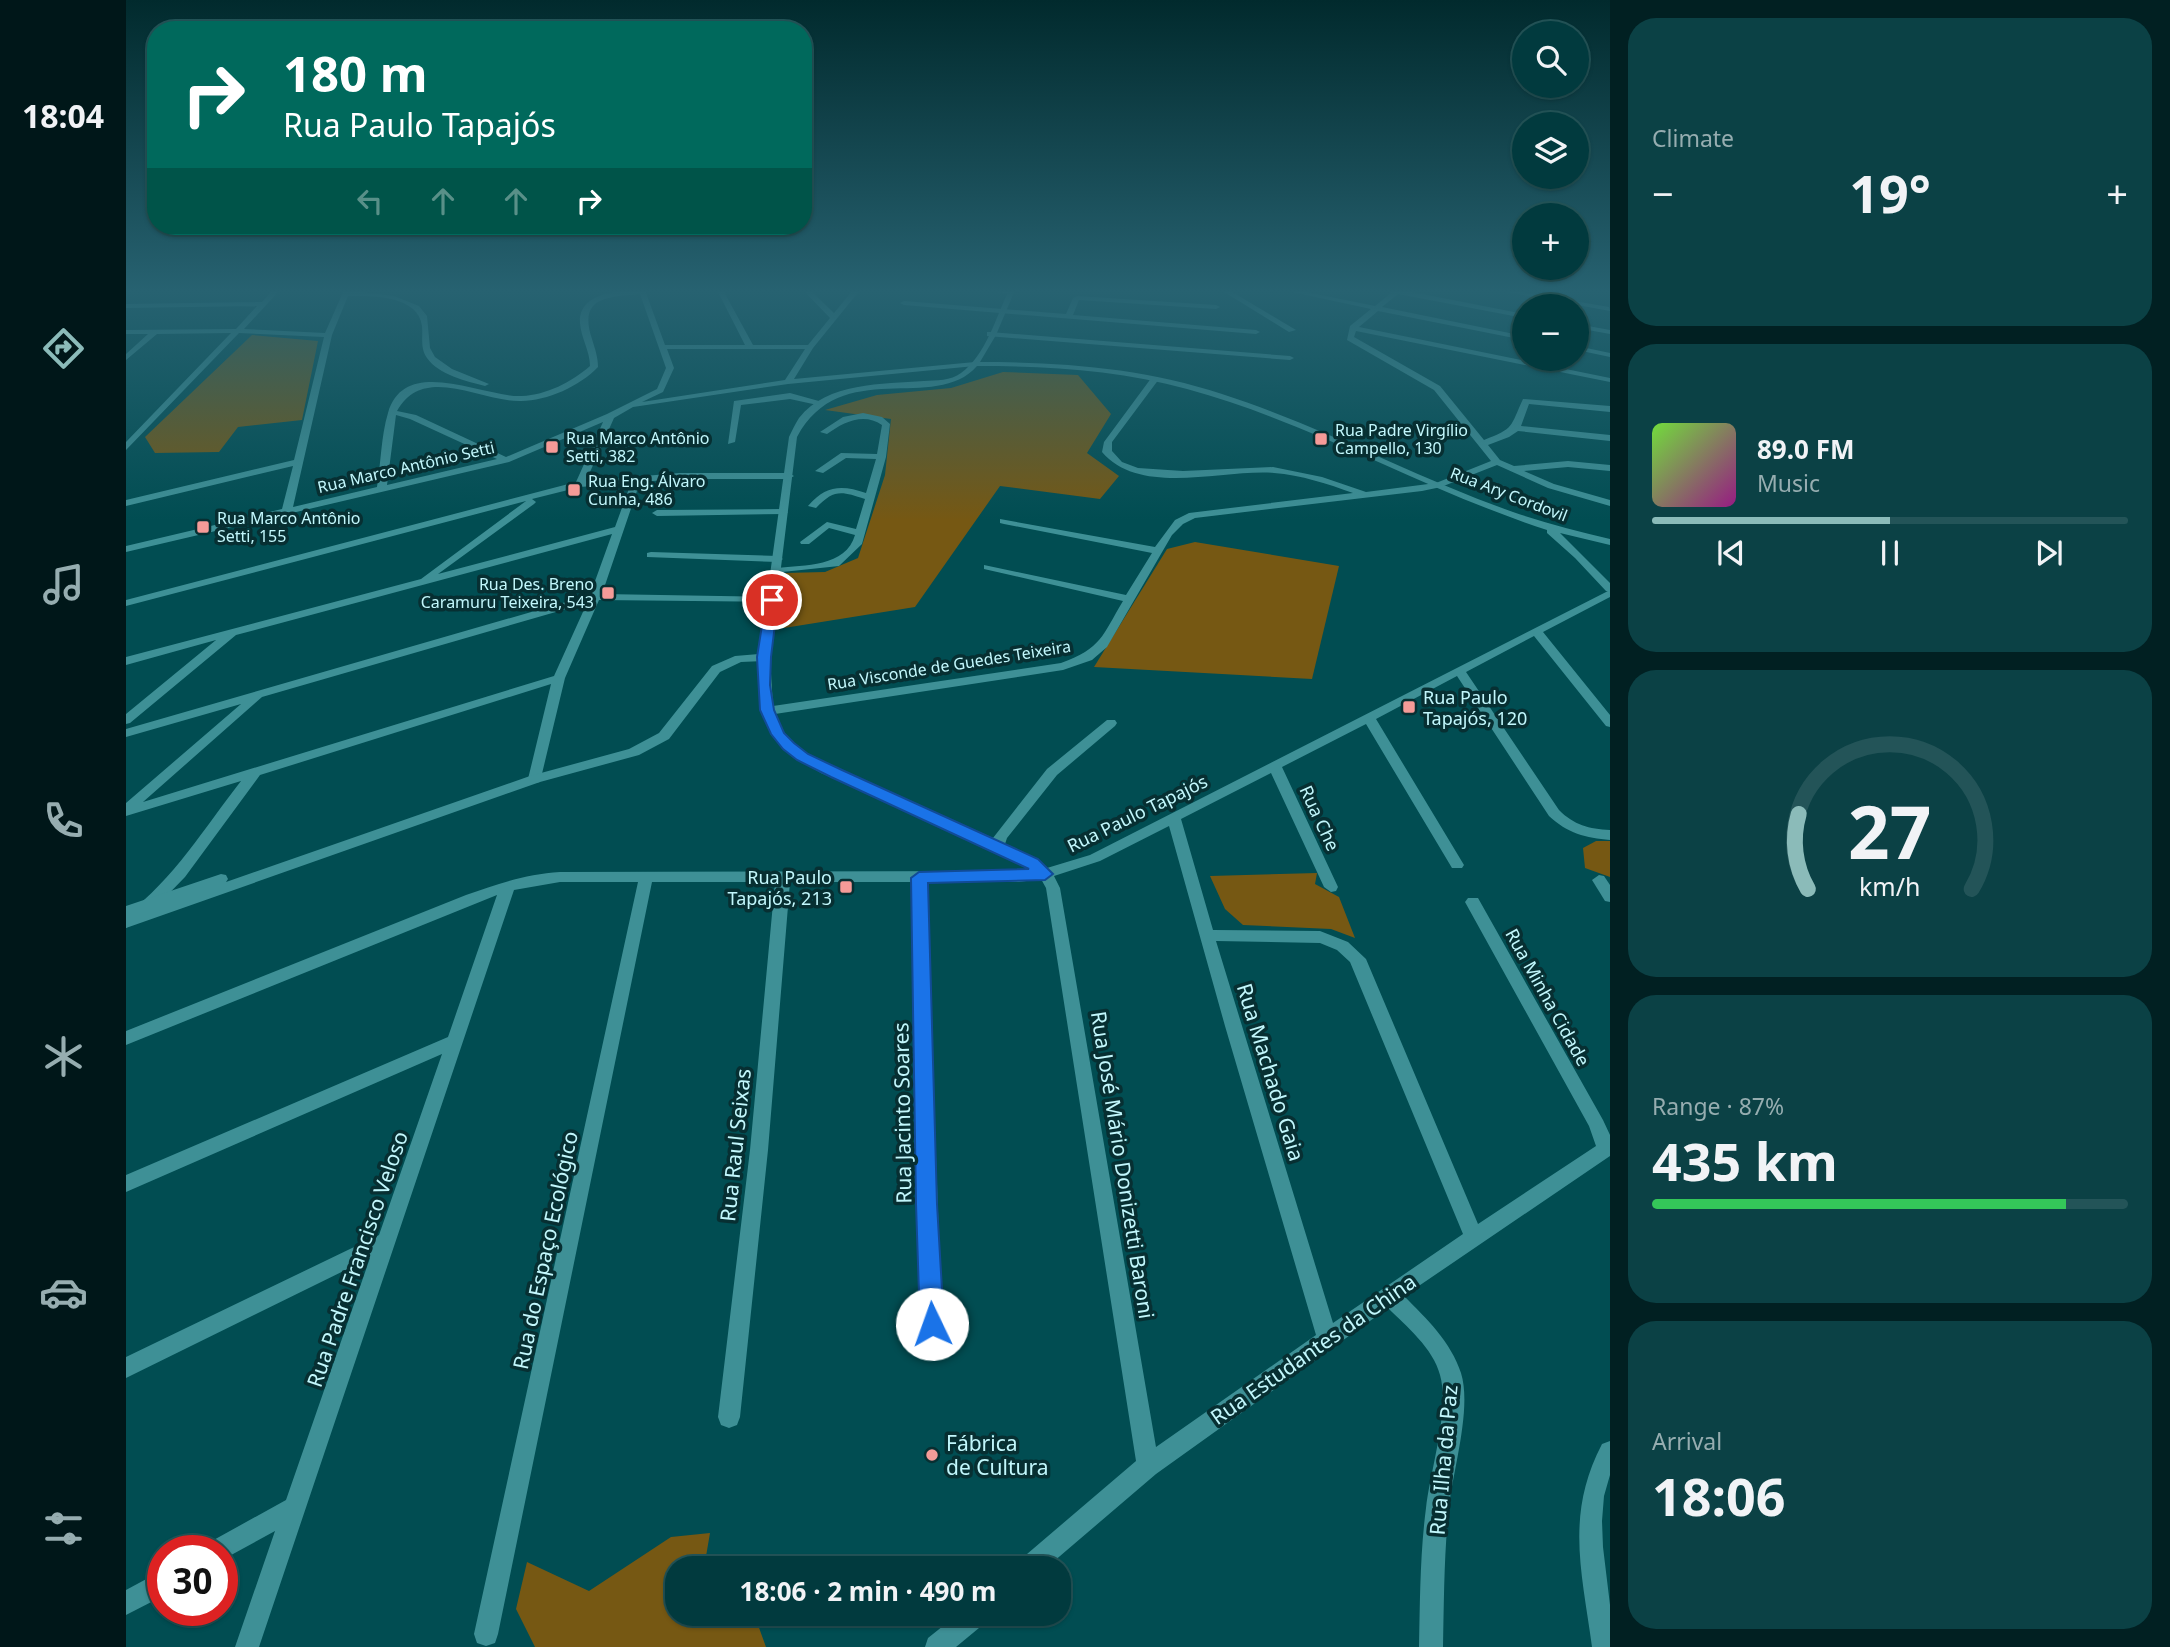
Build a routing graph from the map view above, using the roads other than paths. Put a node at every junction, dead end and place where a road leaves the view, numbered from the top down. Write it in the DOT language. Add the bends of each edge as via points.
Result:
graph roads {
  1 [pos="204,367"];
  2 [pos="321,367"];
  3 [pos="443,367"];
  4 [pos="594,367"];
  5 [pos="670,367"];
  6 [pos="798,367"];
  7 [pos="945,367"];
  8 [pos="973,367"];
  9 [pos="1064,367"];
  10 [pos="1405,367"];
  11 [pos="1574,371"];
  12 [pos="1155,379"];
  13 [pos="1610,380"];
  14 [pos="788,382"];
  15 [pos="660,390"];
  16 [pos="511,398"];
  17 [pos="671,401"];
  18 [pos="822,402"];
  19 [pos="627,407"];
  20 [pos="1610,409"];
  21 [pos="392,412"];
  22 [pos="610,416"];
  23 [pos="1516,428"];
  24 [pos="824,432"];
  25 [pos="1610,438"];
  26 [pos="731,442"];
  27 [pos="1482,444"];
  28 [pos="127,445"];
  29 [pos="881,457"];
  30 [pos="506,460"];
  31 [pos="298,462"];
  32 [pos="1497,462"];
  33 [pos="1610,468"];
  34 [pos="1510,470"];
  35 [pos="820,471"];
  36 [pos="789,476"];
  37 [pos="637,478"];
  38 [pos="580,484"];
  39 [pos="1438,485"];
  40 [pos="382,488"];
  41 [pos="871,492"];
  42 [pos="1367,494"];
  43 [pos="538,497"];
  44 [pos="126,503"];
  45 [pos="1610,503"];
  46 [pos="813,506"];
  47 [pos="287,511"];
  48 [pos="783,512"];
  49 [pos="657,513"];
  50 [pos="1004,521"];
  51 [pos="1545,527"];
  52 [pos="619,529"];
  53 [pos="860,533"];
  54 [pos="805,542"];
  55 [pos="1610,542"];
  56 [pos="126,549"];
  57 [pos="1157,551"];
  58 [pos="651,555"];
  59 [pos="778,565"];
  60 [pos="988,567"];
  61 [pos="422,582"];
  62 [pos="1610,591"];
  63 [pos="595,597"];
  64 [pos="1128,599"];
  65 [pos="772,600"];
  66 [pos="126,603"];
  67 [pos="236,630"];
  68 [pos="1536,631"];
  69 [pos="764,657"];
  70 [pos="126,661"];
  71 [pos="1460,671"];
  72 [pos="558,678"];
  73 [pos="261,693"];
  74 [pos="767,710"];
  75 [pos="1369,718"];
  76 [pos="126,720"];
  77 [pos="1111,723"];
  78 [pos="1610,723"];
  79 [pos="126,733"];
  80 [pos="1275,765"];
  81 [pos="253,775"];
  82 [pos="536,775"];
  83 [pos="126,811"];
  84 [pos="1174,819"];
  85 [pos="1610,835"];
  86 [pos="997,845"];
  87 [pos="1457,865"];
  88 [pos="1045,874"];
  89 [pos="646,877"];
  90 [pos="783,878"];
  91 [pos="919,878"];
  92 [pos="1599,880"];
  93 [pos="508,885"];
  94 [pos="1331,887"];
  95 [pos="1610,897"];
  96 [pos="1473,902"];
  97 [pos="152,903"];
  98 [pos="126,920"];
  99 [pos="1207,935"];
  100 [pos="126,1038"];
  101 [pos="455,1041"];
  102 [pos="1608,1147"];
  103 [pos="126,1184"];
  104 [pos="1474,1238"];
  105 [pos="387,1240"];
  106 [pos="1389,1295"];
  107 [pos="1327,1338"];
  108 [pos="933,1348"];
  109 [pos="126,1368"];
  110 [pos="729,1417"];
  111 [pos="1610,1452"];
  112 [pos="1148,1466"];
  113 [pos="294,1508"];
  114 [pos="238,1539"];
  115 [pos="1042,1556"];
  116 [pos="147,1591"];
  117 [pos="126,1602"];
  118 [pos="962,1626"];
  119 [pos="486,1633"];
  120 [pos="247,1647"];
  121 [pos="937,1647"];
  122 [pos="1431,1647"];
  123 [pos="1604,1647"];
  1 -- 28 [label="street"];
  2 -- 31 [label="street"];
  3 -- 16 [label="street"];
  4 -- 16 [label="street" via="552,391"];
  5 -- 15 [label="street"];
  6 -- 14 [label="street"];
  7 -- 14 [label="street, Rua Ary Cordovil"];
  8 -- 18 [label="street" via="954,379 867,388"];
  9 -- 12 [label="street, Rua Ary Cordovil"];
  10 -- 27 [label="street" via="1437,388"];
  11 -- 13 [label="street"];
  12 -- 39 [label="street, Rua Ary Cordovil" via="1240,402"];
  12 -- 42 [label="street" via="1108,442 1107,452 1118,464 1149,474 1270,470"];
  14 -- 17 [label="street, Rua Ary Cordovil"];
  15 -- 17 [label="street"];
  15 -- 19 [label="street, Rua Marco Antônio Setti"];
  16 -- 21 [label="street" via="438,384 404,394"];
  17 -- 19 [label="street, Rua Ary Cordovil"];
  18 -- 26 [label="street" via="790,396 737,403"];
  18 -- 36 [label="street" via="798,423"];
  19 -- 22 [label="street, Rua Marco Antônio Setti"];
  20 -- 23 [label="street" via="1527,401"];
  21 -- 30 [label="street" via="413,417"];
  21 -- 40 [label="street"];
  22 -- 30 [label="street, Rua Marco Antônio Setti"];
  22 -- 38 [label="street"];
  23 -- 25 [label="street"];
  23 -- 27 [label="street"];
  24 -- 29 [label="street" via="848,418 881,420 886,427"];
  27 -- 32 [label="street"];
  29 -- 35 [label="street" via="844,455"];
  29 -- 41 [label="street"];
  30 -- 40 [label="street, Rua Marco Antônio Setti"];
  31 -- 44 [label="street"];
  31 -- 47 [label="street"];
  32 -- 34 [label="street"];
  32 -- 39 [label="street"];
  33 -- 34 [label="street" via="1568,464"];
  34 -- 45 [label="street"];
  36 -- 37 [label="street"];
  36 -- 48 [label="street"];
  37 -- 38 [label="street"];
  37 -- 52 [label="street"];
  38 -- 43 [label="street"];
  39 -- 42 [label="street, Rua Visconde de Guedes Teixeira"];
  39 -- 51 [label="street, Rua Ary Cordovil"];
  40 -- 47 [label="street, Rua Marco Antônio Setti"];
  41 -- 46 [label="street" via="826,491"];
  41 -- 53 [label="street"];
  42 -- 57 [label="street, Rua Visconde de Guedes Teixeira" via="1193,515 1180,522"];
  43 -- 61 [label="street"];
  43 -- 66 [label="street"];
  47 -- 56 [label="street, Rua Marco Antônio Setti"];
  48 -- 49 [label="street"];
  48 -- 59 [label="street"];
  50 -- 57 [label="street"];
  51 -- 55 [label="street, Rua Ary Cordovil"];
  51 -- 62 [label="street"];
  52 -- 61 [label="street"];
  52 -- 63 [label="street"];
  53 -- 54 [label="street" via="827,525"];
  53 -- 59 [label="street" via="858,542 835,564"];
  57 -- 64 [label="street, Rua Visconde de Guedes Teixeira"];
  58 -- 59 [label="street"];
  59 -- 65 [label="street"];
  60 -- 64 [label="street"];
  61 -- 67 [label="street"];
  62 -- 68 [label="street, Rua Paulo Tapajós"];
  63 -- 65 [label="street"];
  63 -- 72 [label="street"];
  63 -- 73 [label="street"];
  64 -- 74 [label="street, Rua Visconde de Guedes Teixeira" via="1101,647 1063,666"];
  65 -- 69 [label="street"];
  67 -- 70 [label="street"];
  67 -- 76 [label="street"];
  68 -- 71 [label="street, Rua Paulo Tapajós"];
  68 -- 78 [label="street"];
  69 -- 74 [label="street"];
  69 -- 82 [label="street" via="739,659 716,669 680,720 654,744 569,771"];
  71 -- 75 [label="street, Rua Paulo Tapajós"];
  71 -- 85 [label="street" via="1554,813 1576,831"];
  72 -- 81 [label="street"];
  72 -- 82 [label="street"];
  73 -- 79 [label="street"];
  73 -- 83 [label="street"];
  74 -- 86 [label="street" via="778,734 803,757"];
  75 -- 80 [label="street, Rua Paulo Tapajós"];
  75 -- 87 [label="street"];
  77 -- 86 [label="street" via="1043,781"];
  80 -- 84 [label="street, Rua Paulo Tapajós"];
  80 -- 94 [label="street, Rua Che"];
  81 -- 83 [label="street"];
  81 -- 97 [label="street" via="200,848"];
  82 -- 97 [label="street"];
  82 -- 98 [label="street"];
  84 -- 88 [label="street, Rua Paulo Tapajós" via="1095,858"];
  84 -- 99 [label="street, Rua Machado Gaia"];
  86 -- 88 [label="street"];
  88 -- 91 [label="street, Rua Paulo Tapajós"];
  88 -- 112 [label="street, Rua José Mário Donizetti Baroni" via="1057,899"];
  89 -- 90 [label="street, Rua Paulo Tapajós"];
  89 -- 93 [label="street, Rua Paulo Tapajós" via="546,877"];
  89 -- 119 [label="street, Rua do Espaço Ecológico"];
  90 -- 91 [label="street, Rua Paulo Tapajós"];
  90 -- 110 [label="street, Rua Raul Seixas"];
  91 -- 108 [label="street, Rua Jacinto Soares"];
  92 -- 95 [label="street"];
  93 -- 100 [label="street, Rua Paulo Tapajós"];
  93 -- 101 [label="street, Rua Padre Francisco Veloso"];
  96 -- 102 [label="street, Rua Minha Cidade"];
  97 -- 98 [label="street"];
  99 -- 104 [label="street" via="1320,937 1351,951 1360,963"];
  99 -- 107 [label="street, Rua Machado Gaia"];
  101 -- 103 [label="street"];
  101 -- 105 [label="street, Rua Padre Francisco Veloso"];
  102 -- 104 [label="street, Rua Estudantes da China"];
  104 -- 106 [label="street, Rua Estudantes da China"];
  105 -- 109 [label="street"];
  105 -- 113 [label="street, Rua Padre Francisco Veloso"];
  106 -- 107 [label="street, Rua Estudantes da China"];
  106 -- 122 [label="street, Rua Ilha da Paz" via="1425,1332 1451,1376 1453,1395 1437,1510"];
  107 -- 112 [label="street, Rua Estudantes da China"];
  111 -- 123 [label="street" via="1593,1490 1590,1527"];
  112 -- 115 [label="street, Rua Estudantes da China"];
  113 -- 114 [label="street"];
  113 -- 120 [label="street, Rua Padre Francisco Veloso"];
  116 -- 117 [label="street"];
  118 -- 121 [label="street"];
}
